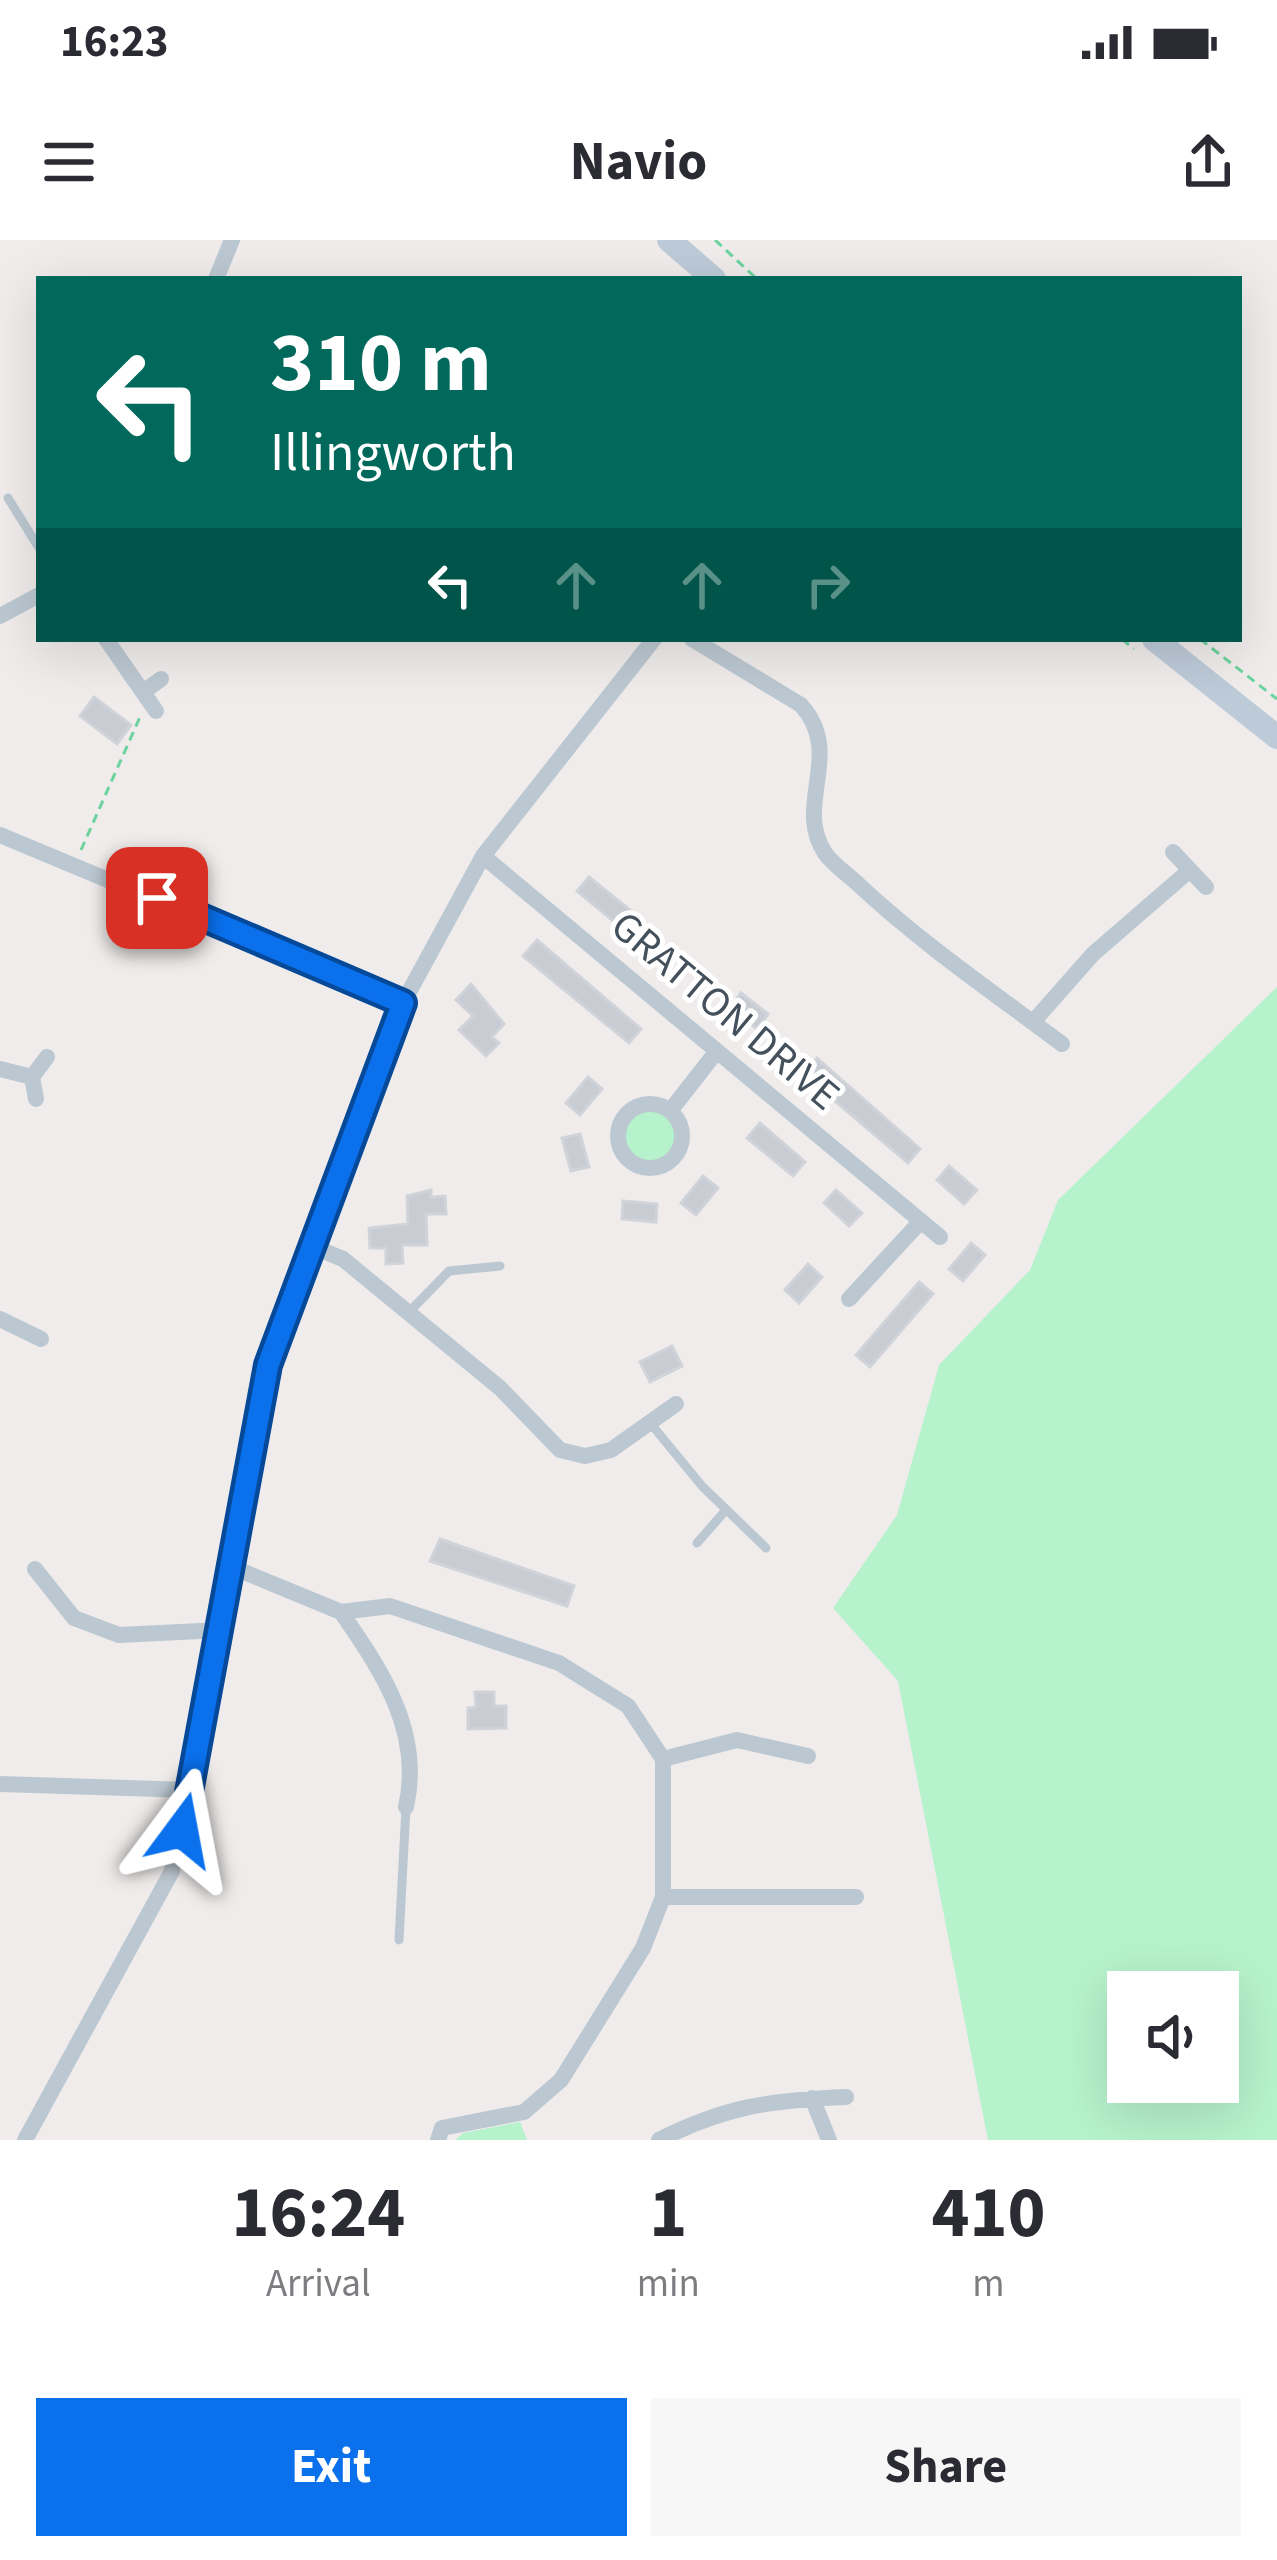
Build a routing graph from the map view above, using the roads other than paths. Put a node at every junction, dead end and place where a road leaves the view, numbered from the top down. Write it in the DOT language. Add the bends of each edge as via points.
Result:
graph roads {
  1 [pos="232,240"];
  2 [pos="669,240"];
  3 [pos="216,276"];
  4 [pos="711,276"];
  5 [pos="8,498"];
  6 [pos="36,543"];
  7 [pos="36,597"];
  8 [pos="0,616"];
  9 [pos="108,642"];
  10 [pos="652,642"];
  11 [pos="697,642"];
  12 [pos="1158,642"];
  13 [pos="161,679"];
  14 [pos="1277,737"];
  15 [pos="0,835"];
  16 [pos="1173,852"];
  17 [pos="483,856"];
  18 [pos="1190,870"];
  19 [pos="1205,887"];
  20 [pos="403,1003"];
  21 [pos="1033,1022"];
  22 [pos="1062,1044"];
  23 [pos="717,1051"];
  24 [pos="47,1058"];
  25 [pos="0,1069"];
  26 [pos="32,1077"];
  27 [pos="36,1099"];
  28 [pos="670,1111"];
  29 [pos="921,1221"];
  30 [pos="940,1237"];
  31 [pos="314,1246"];
  32 [pos="500,1266"];
  33 [pos="849,1299"];
  34 [pos="407,1315"];
  35 [pos="0,1319"];
  36 [pos="41,1339"];
  37 [pos="676,1404"];
  38 [pos="651,1424"];
  39 [pos="726,1510"];
  40 [pos="697,1543"];
  41 [pos="766,1548"];
  42 [pos="232,1567"];
  43 [pos="35,1569"];
  44 [pos="341,1612"];
  45 [pos="221,1630"];
  46 [pos="808,1756"];
  47 [pos="663,1759"];
  48 [pos="0,1784"];
  49 [pos="191,1790"];
  50 [pos="406,1807"];
  51 [pos="663,1897"];
  52 [pos="856,1897"];
  53 [pos="399,1940"];
  54 [pos="846,2097"];
  55 [pos="812,2098"];
  56 [pos="26,2140"];
  57 [pos="438,2140"];
  58 [pos="659,2140"];
  59 [pos="829,2140"];
  1 -- 3 [label="street"];
  2 -- 4 [label="main road"];
  5 -- 6 [label="lane"];
  7 -- 8 [label="street"];
  9 -- 13 [label="street" via="149,700"];
  10 -- 17 [label="street"];
  11 -- 21 [label="street" via="812,718 823,745 814,810 824,852 887,912"];
  12 -- 14 [label="main road"];
  15 -- 20 [label="street"];
  16 -- 18 [label="street"];
  17 -- 20 [label="street"];
  17 -- 23 [label="street, GRATTON DRIVE"];
  18 -- 19 [label="street"];
  18 -- 21 [label="street" via="1093,954"];
  20 -- 31 [label="street"];
  21 -- 22 [label="street"];
  23 -- 28 [label="street"];
  23 -- 29 [label="street, GRATTON DRIVE"];
  24 -- 26 [label="street"];
  25 -- 26 [label="street"];
  26 -- 27 [label="street"];
  29 -- 30 [label="street, GRATTON DRIVE"];
  29 -- 33 [label="street"];
  31 -- 34 [label="street" via="343,1259"];
  31 -- 42 [label="street" via="268,1365"];
  32 -- 34 [label="lane" via="449,1271"];
  34 -- 38 [label="street" via="500,1388 560,1450 599,1454"];
  35 -- 36 [label="street"];
  37 -- 38 [label="street"];
  38 -- 39 [label="lane"];
  39 -- 40 [label="lane"];
  39 -- 41 [label="lane"];
  42 -- 44 [label="street"];
  42 -- 45 [label="street"];
  43 -- 45 [label="street" via="74,1618 118,1635"];
  44 -- 47 [label="street" via="390,1606 559,1663 628,1706"];
  44 -- 50 [label="street" via="382,1671 408,1738"];
  45 -- 49 [label="street"];
  46 -- 47 [label="street" via="737,1740"];
  47 -- 51 [label="street"];
  48 -- 49 [label="street"];
  49 -- 56 [label="street" via="172,1871"];
  50 -- 53 [label="lane"];
  51 -- 52 [label="street"];
  51 -- 57 [label="street" via="643,1948 561,2080 524,2111 442,2128"];
  54 -- 55 [label="street"];
  55 -- 58 [label="street" via="713,2113"];
  55 -- 59 [label="street"];
}
